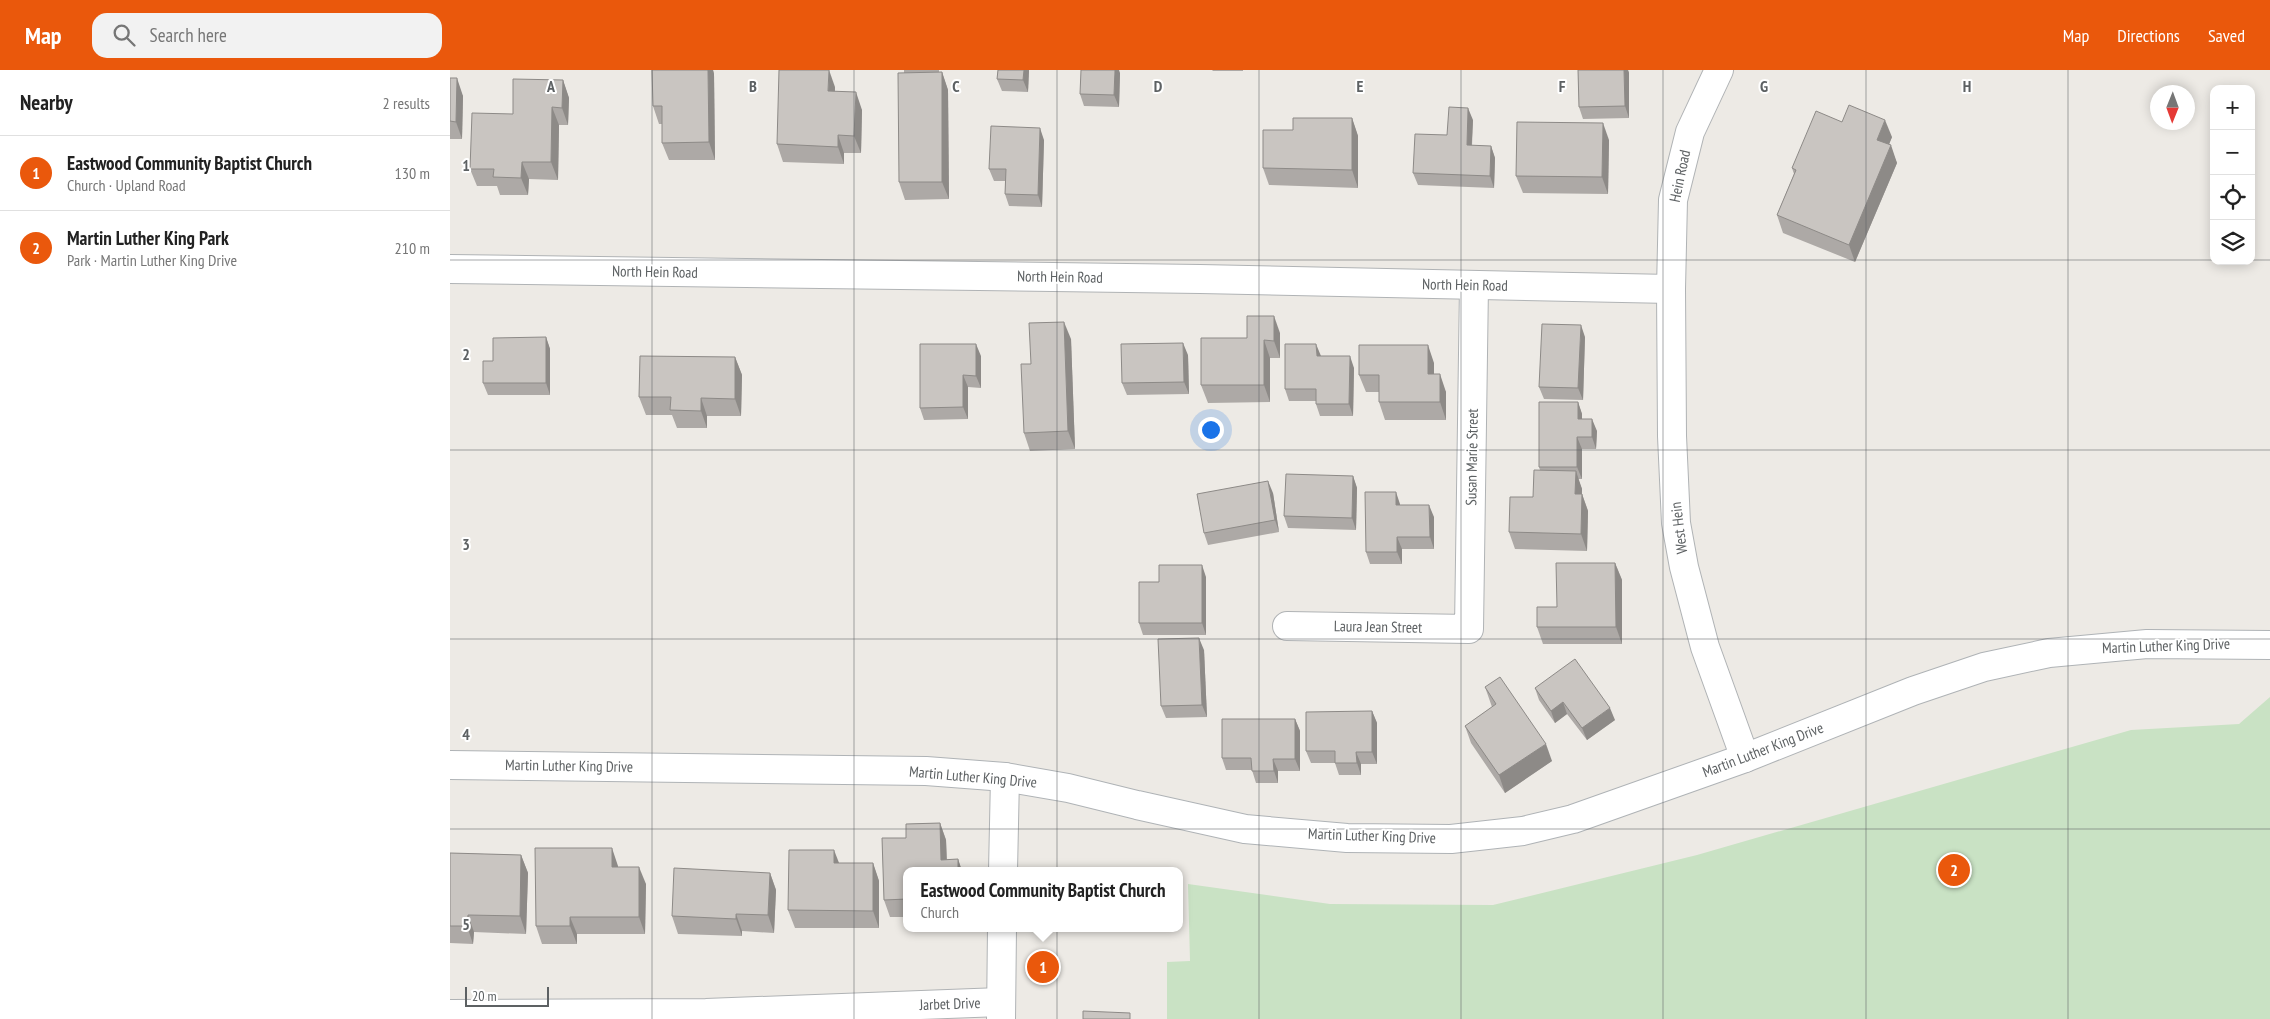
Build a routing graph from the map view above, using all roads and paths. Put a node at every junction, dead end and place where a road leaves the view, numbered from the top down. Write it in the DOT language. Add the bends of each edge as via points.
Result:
graph roads {
  1 [pos="1719,70"];
  2 [pos="450,269"];
  3 [pos="1474,285"];
  4 [pos="1671,289"];
  5 [pos="1287,626"];
  6 [pos="1469,629"];
  7 [pos="2258,644"];
  8 [pos="1745,758"];
  9 [pos="450,765"];
  10 [pos="1005,777"];
  11 [pos="1003,867"];
  12 [pos="1002,932"];
  13 [pos="1001,1011"];
  14 [pos="450,1014"];
  1 -- 4 [label="street, Hein Road" via="1690,132 1673,200"];
  2 -- 3 [label="street, North Hein Road"];
  3 -- 4 [label="street, North Hein Road"];
  3 -- 6 [label="street, Susan Marie Street"];
  4 -- 8 [label="street, West Hein" via="1676,523 1705,647"];
  5 -- 6 [label="street, Laura Jean Street"];
  7 -- 8 [label="street, Martin Luther King Drive" via="2147,644 2049,653 1984,666 1912,691"];
  8 -- 10 [label="street, Martin Luther King Drive" via="1573,819 1523,831 1450,839 1347,838 1245,829 1068,788"];
  9 -- 10 [label="street, Martin Luther King Drive" via="926,771"];
  10 -- 11 [label="street"];
  12 -- 13 [label="street"];
  13 -- 14 [label="street, Jarbet Drive"];
}
